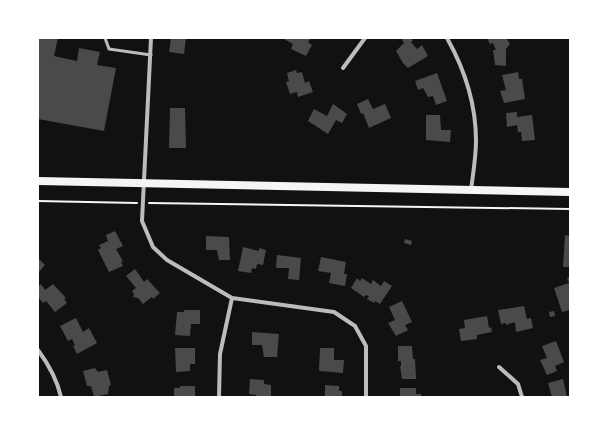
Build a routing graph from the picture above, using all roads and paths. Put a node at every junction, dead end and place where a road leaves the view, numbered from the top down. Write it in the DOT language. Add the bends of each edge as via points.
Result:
graph roads {
  1 [pos="105,38"];
  2 [pos="151,38"];
  3 [pos="365,38"];
  4 [pos="448,38"];
  5 [pos="151,55"];
  6 [pos="343,68"];
  7 [pos="38,182"];
  8 [pos="144,184"];
  9 [pos="471,190"];
  10 [pos="570,192"];
  11 [pos="38,201"];
  12 [pos="143,203"];
  13 [pos="570,209"];
  14 [pos="232,298"];
  15 [pos="38,350"];
  16 [pos="499,367"];
  17 [pos="61,397"];
  18 [pos="219,397"];
  19 [pos="366,397"];
  20 [pos="522,397"];
  1 -- 5 [label="lane" via="109,49"];
  2 -- 5 [label="street"];
  3 -- 6 [label="street"];
  4 -- 9 [label="street" via="463,68 473,102 476,141"];
  5 -- 8 [label="street"];
  7 -- 8 [label="main road"];
  8 -- 9 [label="main road"];
  8 -- 12 [label="street"];
  9 -- 10 [label="main road"];
  11 -- 12 [label="path"];
  12 -- 13 [label="path"];
  12 -- 14 [label="street" via="142,221 153,247 167,260"];
  14 -- 18 [label="street" via="220,354"];
  14 -- 19 [label="street" via="334,312 355,326 366,346"];
  15 -- 17 [label="street" via="50,366"];
  16 -- 20 [label="street" via="518,384"];
}
